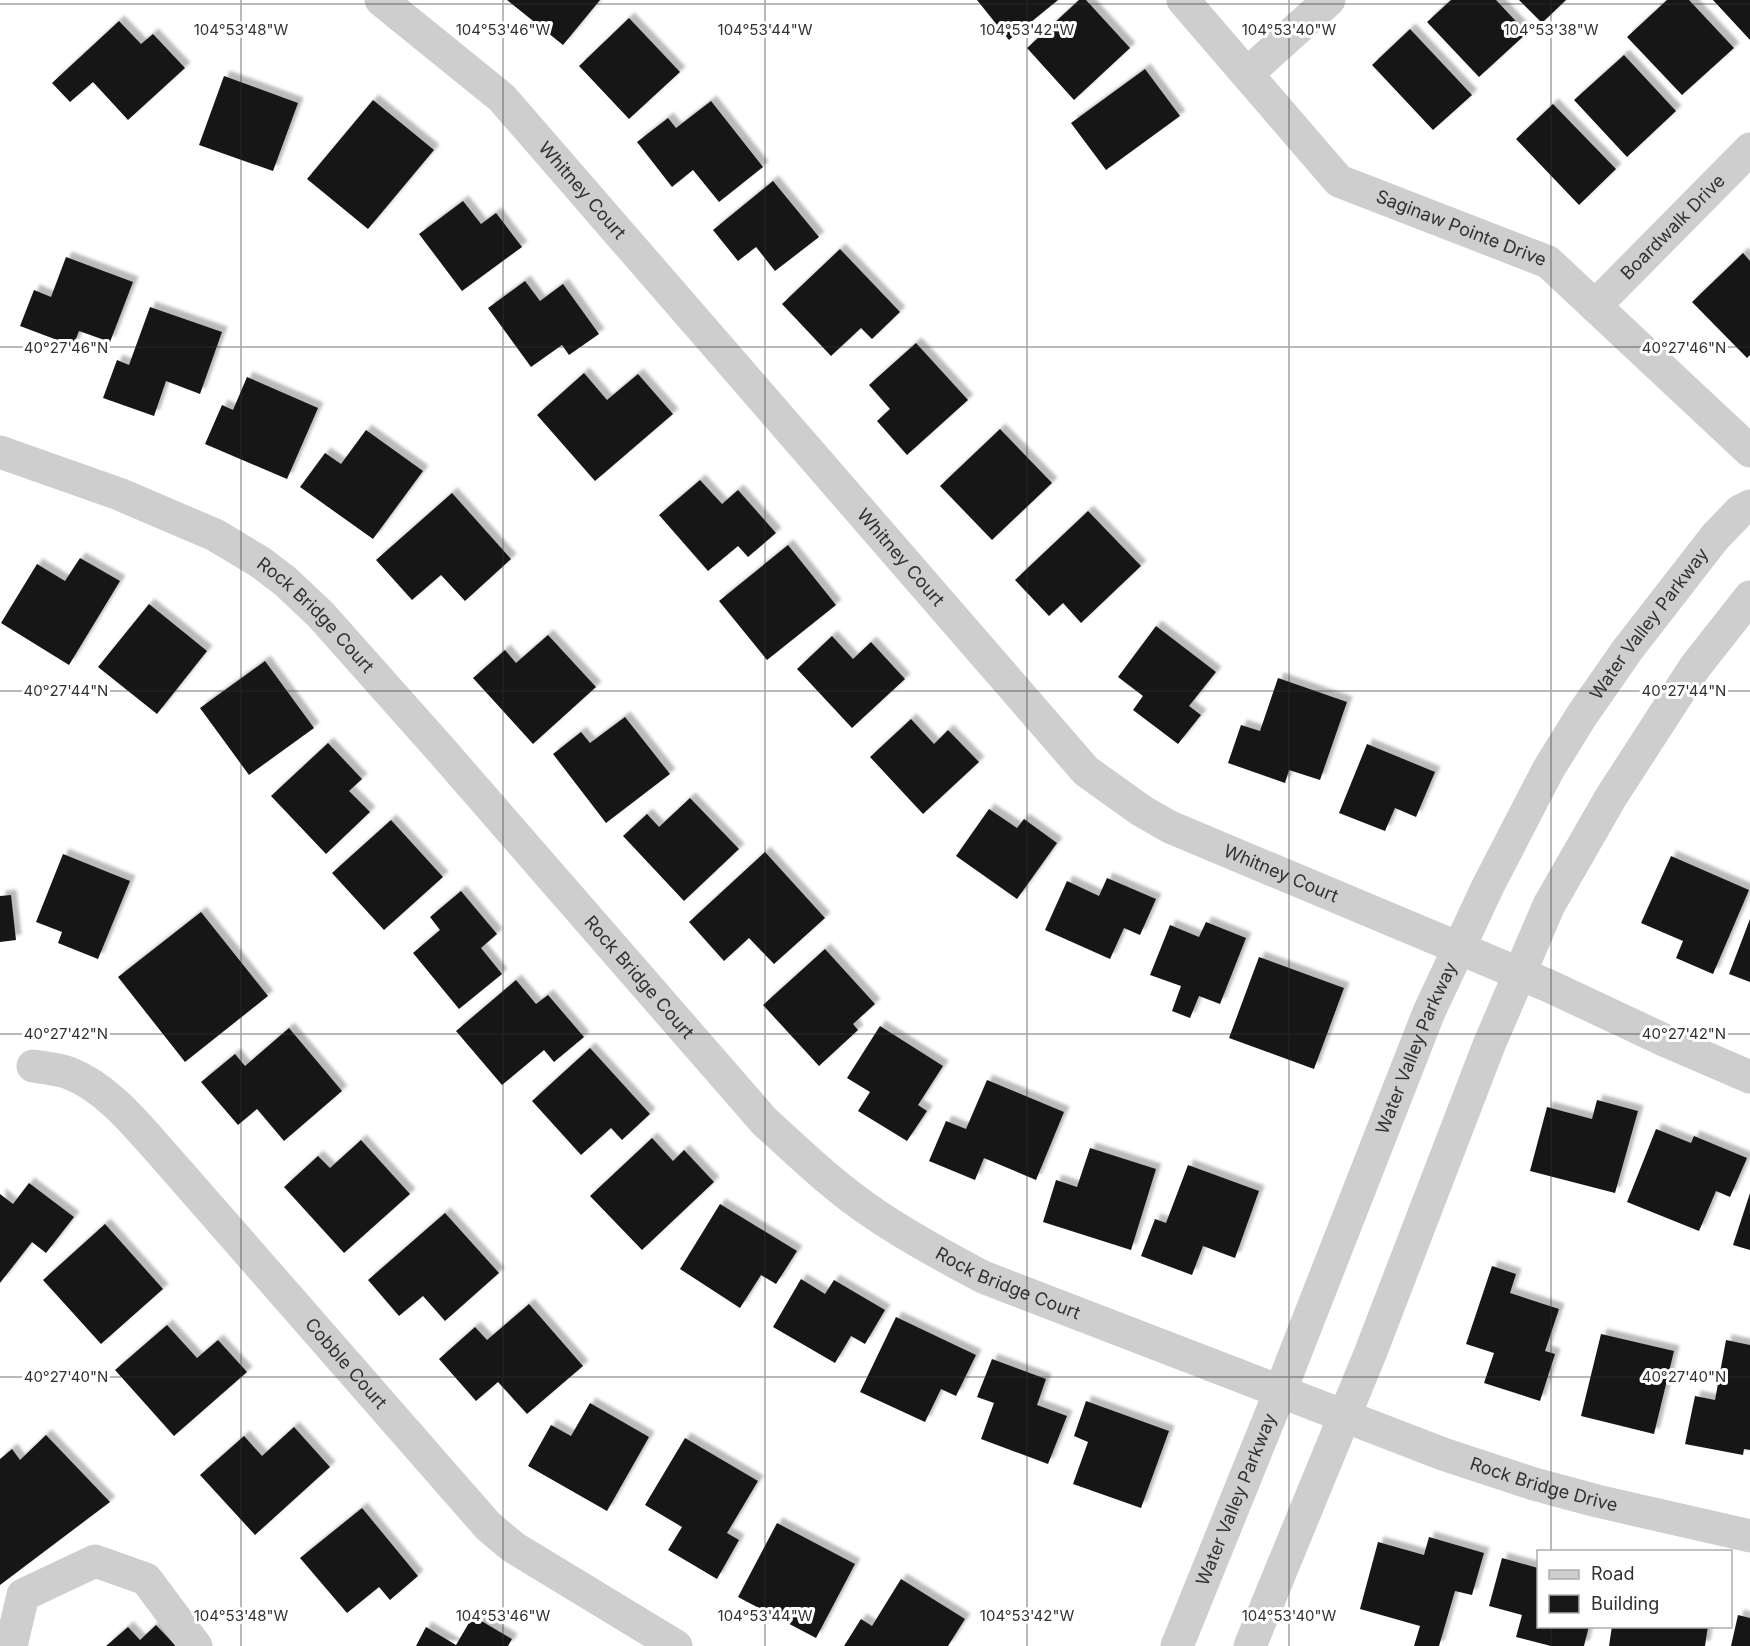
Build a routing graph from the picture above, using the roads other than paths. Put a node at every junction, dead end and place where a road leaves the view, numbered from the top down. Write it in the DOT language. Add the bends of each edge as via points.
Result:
graph roads {
  1 [pos="381,0"];
  2 [pos="1184,0"];
  3 [pos="1329,0"];
  4 [pos="1248,74"];
  5 [pos="1750,149"];
  6 [pos="1595,306"];
  7 [pos="1750,451"];
  8 [pos="0,452"];
  9 [pos="1750,506"];
  10 [pos="1750,597"];
  11 [pos="1458,947"];
  12 [pos="1519,973"];
  13 [pos="33,1066"];
  14 [pos="1750,1077"];
  15 [pos="1280,1392"];
  16 [pos="1343,1416"];
  17 [pos="1750,1536"];
  18 [pos="11,1646"];
  19 [pos="196,1646"];
  20 [pos="676,1646"];
  21 [pos="1177,1646"];
  22 [pos="1250,1646"];
  1 -- 11 [label="street, Whitney Court" via="502,99 1086,771 1170,826"];
  2 -- 4 [label="street, Saginaw Pointe Drive"];
  3 -- 4 [label="street"];
  4 -- 6 [label="street, Saginaw Pointe Drive" via="1340,181 1548,262"];
  5 -- 6 [label="street, Boardwalk Drive"];
  6 -- 7 [label="street, Saginaw Pointe Drive"];
  8 -- 15 [label="street, Rock Bridge Court" via="119,494 215,535 285,581 321,615 442,751 764,1120 819,1171 874,1214 983,1277"];
  9 -- 11 [label="street, Water Valley Parkway" via="1715,537 1582,715 1548,770"];
  10 -- 12 [label="street" via="1695,667 1611,797 1549,905"];
  11 -- 12 [label="street, Whitney Court"];
  11 -- 15 [label="street, Water Valley Parkway"];
  12 -- 14 [label="street, Whitney Court"];
  12 -- 16 [label="street"];
  13 -- 20 [label="street, Cobble Court" via="68,1073 95,1086 128,1117 488,1526 513,1547"];
  15 -- 16 [label="street, Rock Bridge Court"];
  15 -- 21 [label="street, Water Valley Parkway"];
  16 -- 17 [label="street, Rock Bridge Drive" via="1534,1484"];
  16 -- 22 [label="street"];
  18 -- 19 [label="street" via="22,1595 95,1561 146,1579"];
}
